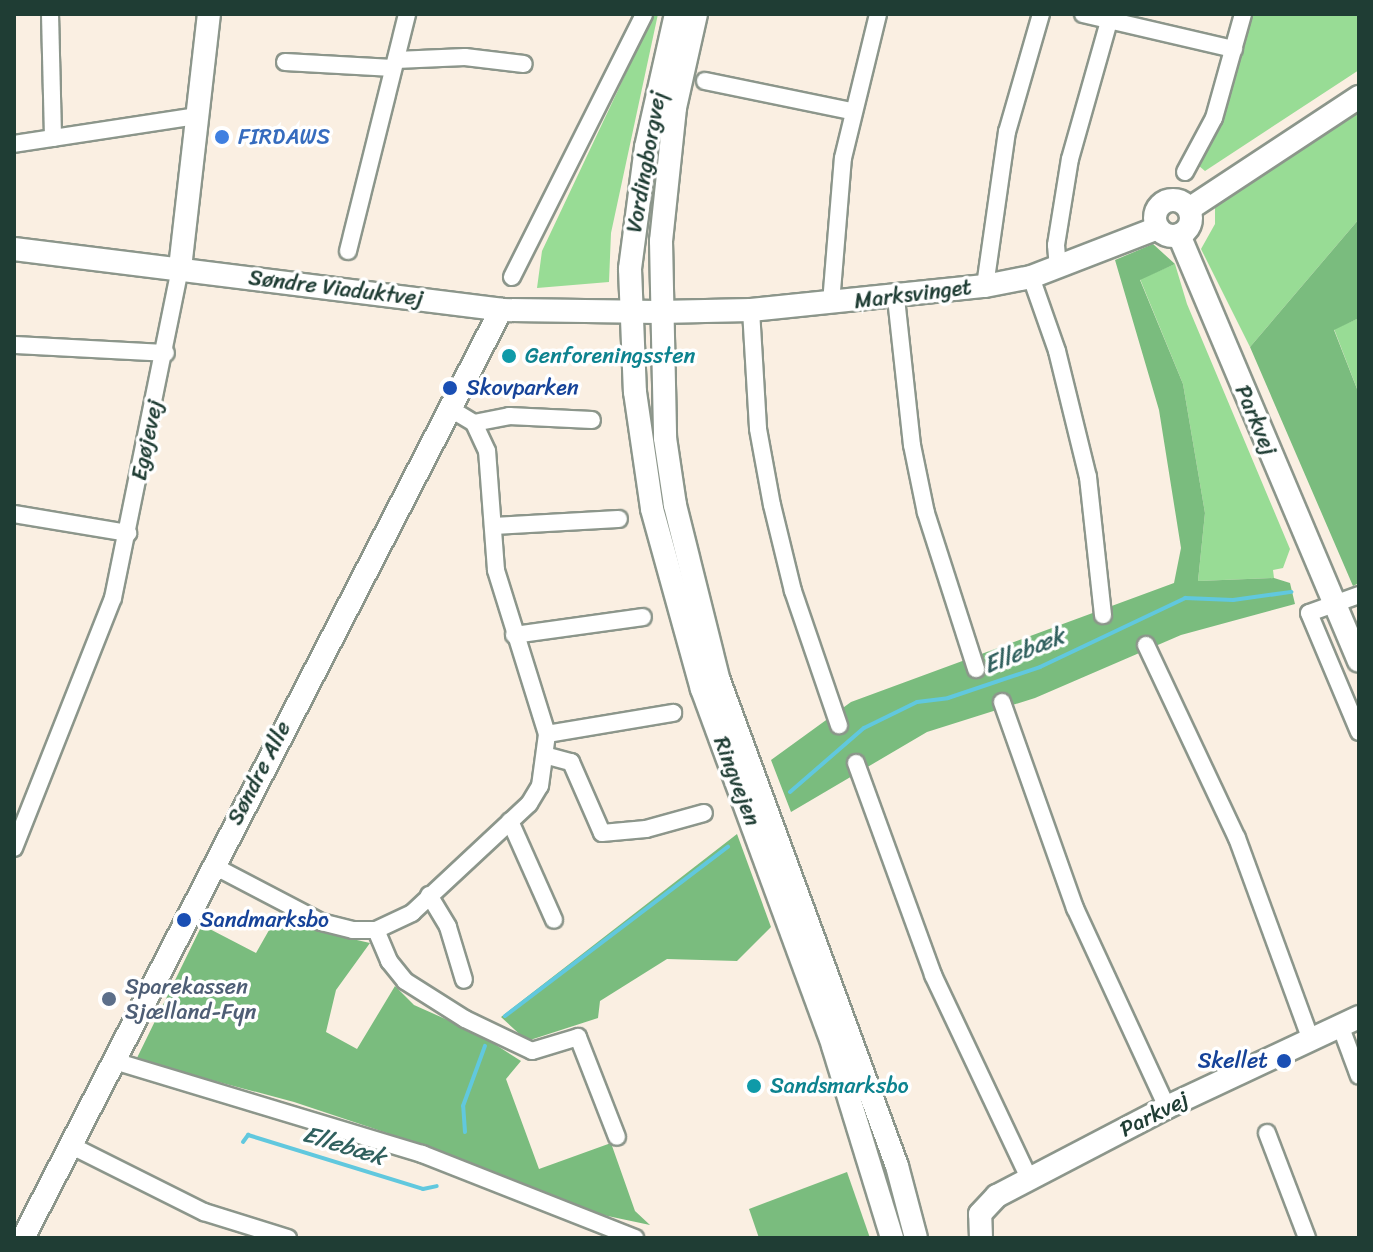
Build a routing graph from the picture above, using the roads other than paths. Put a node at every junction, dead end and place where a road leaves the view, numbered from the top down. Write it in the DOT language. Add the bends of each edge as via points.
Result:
graph roads {
  1 [pos="50,14"];
  2 [pos="209,14"];
  3 [pos="407,14"];
  4 [pos="644,14"];
  5 [pos="676,14"];
  6 [pos="696,14"];
  7 [pos="878,14"];
  8 [pos="1041,14"];
  9 [pos="1083,14"];
  10 [pos="1243,14"];
  11 [pos="1109,21"];
  12 [pos="1234,49"];
  13 [pos="285,62"];
  14 [pos="394,64"];
  15 [pos="524,64"];
  16 [pos="705,81"];
  17 [pos="1359,97"];
  18 [pos="851,111"];
  19 [pos="198,116"];
  20 [pos="53,138"];
  21 [pos="14,144"];
  22 [pos="1185,172"];
  23 [pos="1189,209"];
  24 [pos="1169,231"];
  25 [pos="14,249"];
  26 [pos="348,251"];
  27 [pos="180,268"];
  28 [pos="1058,268"];
  29 [pos="512,277"];
  30 [pos="1031,277"];
  31 [pos="985,286"];
  32 [pos="896,298"];
  33 [pos="831,303"];
  34 [pos="501,310"];
  35 [pos="751,310"];
  36 [pos="631,312"];
  37 [pos="659,312"];
  38 [pos="14,345"];
  39 [pos="166,353"];
  40 [pos="451,409"];
  41 [pos="592,420"];
  42 [pos="474,423"];
  43 [pos="14,514"];
  44 [pos="619,519"];
  45 [pos="493,526"];
  46 [pos="128,533"];
  47 [pos="1359,595"];
  48 [pos="1335,603"];
  49 [pos="1103,615"];
  50 [pos="643,617"];
  51 [pos="514,635"];
  52 [pos="1146,645"];
  53 [pos="1359,661"];
  54 [pos="976,669"];
  55 [pos="1002,702"];
  56 [pos="673,713"];
  57 [pos="839,725"];
  58 [pos="1359,732"];
  59 [pos="547,734"];
  60 [pos="548,756"];
  61 [pos="856,763"];
  62 [pos="704,813"];
  63 [pos="510,821"];
  64 [pos="14,848"];
  65 [pos="212,865"];
  66 [pos="429,895"];
  67 [pos="554,920"];
  68 [pos="376,930"];
  69 [pos="464,980"];
  70 [pos="1350,1021"];
  71 [pos="1310,1038"];
  72 [pos="114,1061"];
  73 [pos="1359,1076"];
  74 [pos="1167,1107"];
  75 [pos="1267,1133"];
  76 [pos="617,1137"];
  77 [pos="72,1146"];
  78 [pos="1029,1178"];
  79 [pos="23,1238"];
  80 [pos="288,1238"];
  81 [pos="635,1238"];
  82 [pos="892,1238"];
  83 [pos="916,1238"];
  84 [pos="981,1238"];
  85 [pos="1307,1238"];
  1 -- 20 [label="street"];
  2 -- 19 [label="main road, Egøjevej"];
  3 -- 14 [label="street"];
  4 -- 29 [label="street"];
  5 -- 36 [label="main road, Vordingborgvej" via="636,205"];
  6 -- 37 [label="main road, Vordingborgvej" via="668,156"];
  7 -- 18 [label="street"];
  8 -- 31 [label="street" via="1007,132"];
  9 -- 11 [label="street"];
  10 -- 12 [label="street"];
  11 -- 12 [label="street"];
  11 -- 28 [label="street" via="1070,159 1056,245"];
  12 -- 22 [label="street" via="1214,118"];
  13 -- 14 [label="street"];
  14 -- 15 [label="street" via="465,57"];
  14 -- 26 [label="street"];
  16 -- 18 [label="street"];
  17 -- 23 [label="main road"];
  18 -- 33 [label="street" via="835,204"];
  19 -- 20 [label="street"];
  19 -- 27 [label="main road, Egøjevej"];
  20 -- 21 [label="street"];
  23 -- 24 [label="main road" via="1190,224"];
  23 -- 24 [label="main road" via="1176,200 1162,204 1155,217"];
  24 -- 28 [label="main road, Marksvinget"];
  24 -- 48 [label="main road, Parkvej"];
  25 -- 27 [label="main road, Søndre Viaduktvej"];
  27 -- 34 [label="main road, Søndre Viaduktvej"];
  27 -- 39 [label="street, Egøjevej"];
  28 -- 30 [label="main road, Marksvinget"];
  30 -- 31 [label="main road, Marksvinget"];
  30 -- 49 [label="street" via="1057,351 1088,477"];
  31 -- 32 [label="main road, Marksvinget"];
  32 -- 33 [label="main road, Marksvinget"];
  32 -- 54 [label="street" via="923,497"];
  33 -- 35 [label="main road, Marksvinget"];
  34 -- 36 [label="main road, Søndre Viaduktvej"];
  34 -- 40 [label="main road, Søndre Alle"];
  35 -- 37 [label="main road, Marksvinget"];
  35 -- 57 [label="street" via="758,429 772,505 793,591"];
  36 -- 37 [label="main road, Søndre Viaduktvej"];
  36 -- 82 [label="main road, Ringvejen" via="641,444 664,563 702,689 833,1046"];
  37 -- 83 [label="main road, Ringvejen" via="665,438 701,622 897,1166"];
  38 -- 39 [label="street"];
  39 -- 46 [label="street, Egøjevej"];
  40 -- 42 [label="street"];
  40 -- 65 [label="main road, Søndre Alle"];
  41 -- 42 [label="street" via="509,416"];
  42 -- 45 [label="street" via="487,451"];
  43 -- 46 [label="street"];
  44 -- 45 [label="street"];
  45 -- 51 [label="street" via="496,570"];
  46 -- 64 [label="street, Egøjevej" via="109,612"];
  47 -- 48 [label="street"];
  48 -- 53 [label="main road, Parkvej"];
  48 -- 58 [label="street" via="1309,613"];
  50 -- 51 [label="street"];
  51 -- 59 [label="street"];
  52 -- 71 [label="street" via="1237,838"];
  55 -- 74 [label="street" via="1075,908"];
  56 -- 59 [label="street"];
  59 -- 60 [label="street"];
  60 -- 62 [label="street" via="571,762 602,833 646,829"];
  60 -- 63 [label="street" via="529,804"];
  61 -- 78 [label="street" via="933,975"];
  63 -- 66 [label="street"];
  63 -- 67 [label="street"];
  65 -- 68 [label="street" via="321,922"];
  65 -- 72 [label="main road, Søndre Alle"];
  66 -- 68 [label="street" via="397,923"];
  66 -- 69 [label="street" via="448,927"];
  68 -- 76 [label="street" via="389,961 405,981 465,1019 532,1051 578,1037"];
  70 -- 71 [label="main road, Parkvej"];
  70 -- 73 [label="street"];
  71 -- 74 [label="main road, Parkvej"];
  72 -- 77 [label="main road, Søndre Alle"];
  72 -- 81 [label="street" via="408,1149"];
  74 -- 78 [label="main road, Parkvej"];
  75 -- 85 [label="street"];
  77 -- 79 [label="main road, Søndre Alle"];
  77 -- 80 [label="street" via="204,1212"];
  78 -- 84 [label="main road, Parkvej" via="986,1204 978,1225"];
}
